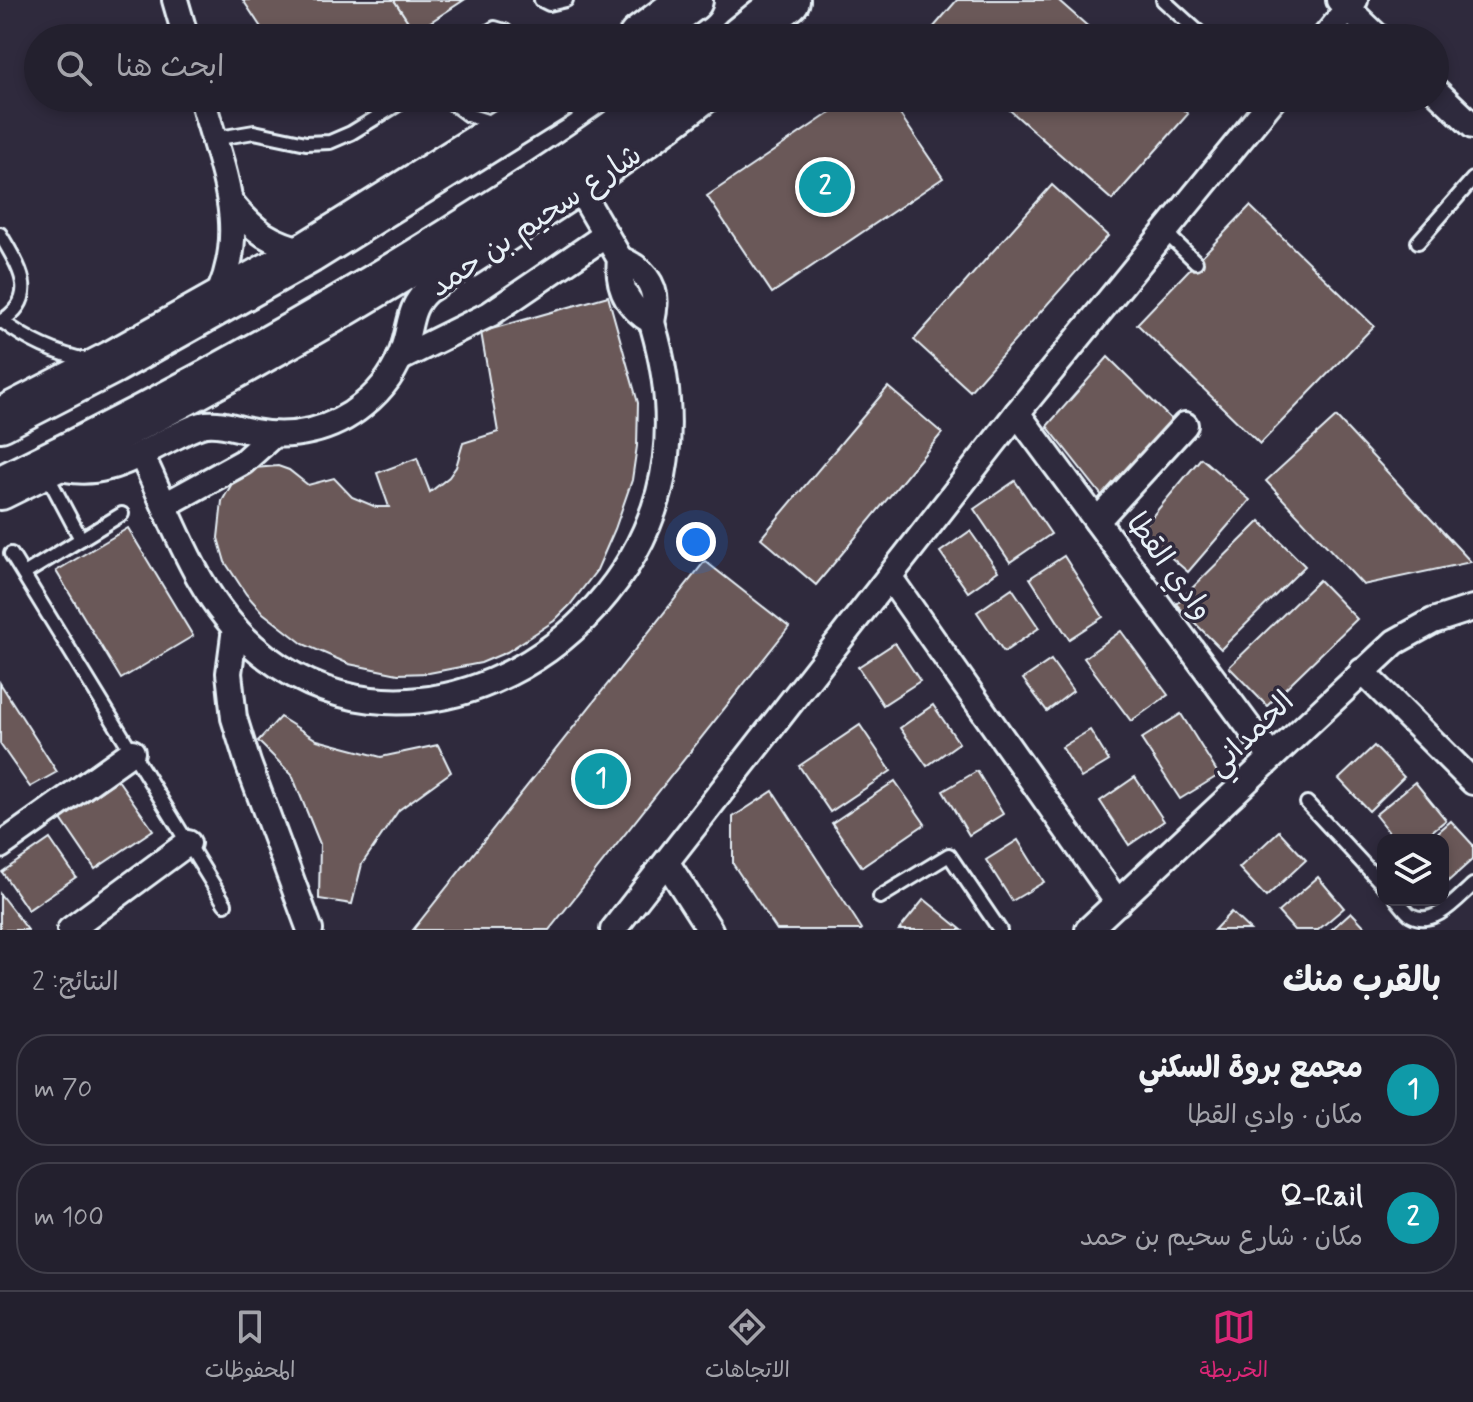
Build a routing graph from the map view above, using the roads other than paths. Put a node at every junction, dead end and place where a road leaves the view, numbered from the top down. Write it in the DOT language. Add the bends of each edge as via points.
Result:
graph roads {
  1 [pos="175,0"];
  2 [pos="541,0"];
  3 [pos="566,0"];
  4 [pos="691,0"];
  5 [pos="1163,0"];
  6 [pos="1347,3"];
  7 [pos="182,24"];
  8 [pos="659,24"];
  9 [pos="1190,24"];
  10 [pos="1333,24"];
  11 [pos="1366,24"];
  12 [pos="1449,103"];
  13 [pos="206,112"];
  14 [pos="385,112"];
  15 [pos="467,112"];
  16 [pos="536,112"];
  17 [pos="641,112"];
  18 [pos="691,112"];
  19 [pos="1262,112"];
  20 [pos="515,126"];
  21 [pos="1473,126"];
  22 [pos="213,139"];
  23 [pos="1473,179"];
  24 [pos="581,192"];
  25 [pos="230,201"];
  26 [pos="493,213"];
  27 [pos="536,223"];
  28 [pos="1165,232"];
  29 [pos="0,234"];
  30 [pos="606,235"];
  31 [pos="1418,242"];
  32 [pos="309,252"];
  33 [pos="1196,262"];
  34 [pos="212,307"];
  35 [pos="1,322"];
  36 [pos="399,359"];
  37 [pos="113,362"];
  38 [pos="1017,413"];
  39 [pos="0,420"];
  40 [pos="1185,425"];
  41 [pos="273,435"];
  42 [pos="141,454"];
  43 [pos="46,465"];
  44 [pos="0,488"];
  45 [pos="165,505"];
  46 [pos="122,514"];
  47 [pos="1097,521"];
  48 [pos="81,539"];
  49 [pos="11,554"];
  50 [pos="24,574"];
  51 [pos="890,578"];
  52 [pos="1473,608"];
  53 [pos="235,628"];
  54 [pos="1362,671"];
  55 [pos="132,752"];
  56 [pos="1271,757"];
  57 [pos="1473,782"];
  58 [pos="1307,803"];
  59 [pos="188,843"];
  60 [pos="0,846"];
  61 [pos="667,863"];
  62 [pos="1377,879"];
  63 [pos="1473,885"];
  64 [pos="880,897"];
  65 [pos="1118,903"];
  66 [pos="225,904"];
  67 [pos="1403,906"];
  68 [pos="70,930"];
  69 [pos="310,930"];
  70 [pos="613,930"];
  71 [pos="710,930"];
  72 [pos="1000,930"];
  73 [pos="1088,930"];
  1 -- 7 [label="street"];
  2 -- 3 [label="lane"];
  4 -- 8 [label="highway"];
  5 -- 9 [label="lane"];
  6 -- 10 [label="street"];
  6 -- 11 [label="street"];
  12 -- 21 [label="street"];
  13 -- 22 [label="street"];
  14 -- 22 [label="lane" via="330,142 306,143 254,132"];
  15 -- 20 [label="lane"];
  16 -- 20 [label="highway"];
  17 -- 26 [label="highway, شارع سحيم بن حمد"];
  18 -- 24 [label="street, شارع سحيم بن حمد"];
  19 -- 28 [label="street"];
  20 -- 32 [label="highway"];
  22 -- 25 [label="street"];
  23 -- 31 [label="lane"];
  24 -- 27 [label="street, شارع سحيم بن حمد"];
  24 -- 30 [label="street"];
  25 -- 32 [label="street" via="265,237"];
  25 -- 34 [label="street" via="233,254"];
  26 -- 27 [label="highway"];
  26 -- 43 [label="highway, شارع سحيم بن حمد" via="238,366"];
  27 -- 36 [label="street, شارع سحيم بن حمد" via="419,298"];
  28 -- 33 [label="lane"];
  28 -- 38 [label="street"];
  29 -- 35 [label="lane" via="24,288 18,307"];
  30 -- 36 [label="street" via="490,314"];
  30 -- 53 [label="street" via="620,259 625,295 651,321 665,372 665,464 636,550 581,624 532,661 481,686 429,700 402,701 323,688 276,663"];
  32 -- 34 [label="highway"];
  34 -- 37 [label="highway"];
  35 -- 37 [label="lane" via="54,352"];
  36 -- 41 [label="street, شارع سحيم بن حمد" via="378,391 348,416 311,431"];
  37 -- 39 [label="highway"];
  38 -- 47 [label="street, وادي القطا"];
  38 -- 51 [label="street"];
  40 -- 47 [label="street"];
  41 -- 42 [label="street, شارع سحيم بن حمد" via="204,424"];
  41 -- 45 [label="street" via="243,462"];
  42 -- 43 [label="street, شارع سحيم بن حمد" via="99,471"];
  42 -- 45 [label="street"];
  43 -- 44 [label="highway, شارع سحيم بن حمد"];
  43 -- 48 [label="lane"];
  45 -- 53 [label="street" via="199,579"];
  46 -- 48 [label="lane"];
  47 -- 56 [label="street, وادي القطا"];
  48 -- 50 [label="lane"];
  49 -- 50 [label="lane"];
  50 -- 55 [label="lane"];
  51 -- 61 [label="street"];
  51 -- 65 [label="street"];
  52 -- 54 [label="street, الحمداني" via="1433,621 1395,642"];
  53 -- 69 [label="street" via="229,673 234,718"];
  54 -- 56 [label="street, الحمداني"];
  54 -- 57 [label="street"];
  55 -- 59 [label="lane"];
  55 -- 60 [label="street"];
  56 -- 65 [label="street, الحمداني"];
  58 -- 62 [label="lane"];
  59 -- 66 [label="lane"];
  59 -- 68 [label="street"];
  61 -- 70 [label="street"];
  61 -- 71 [label="street"];
  63 -- 67 [label="lane" via="1440,914 1411,915"];
  64 -- 72 [label="lane" via="949,855"];
  65 -- 73 [label="street, الحمداني"];
}
